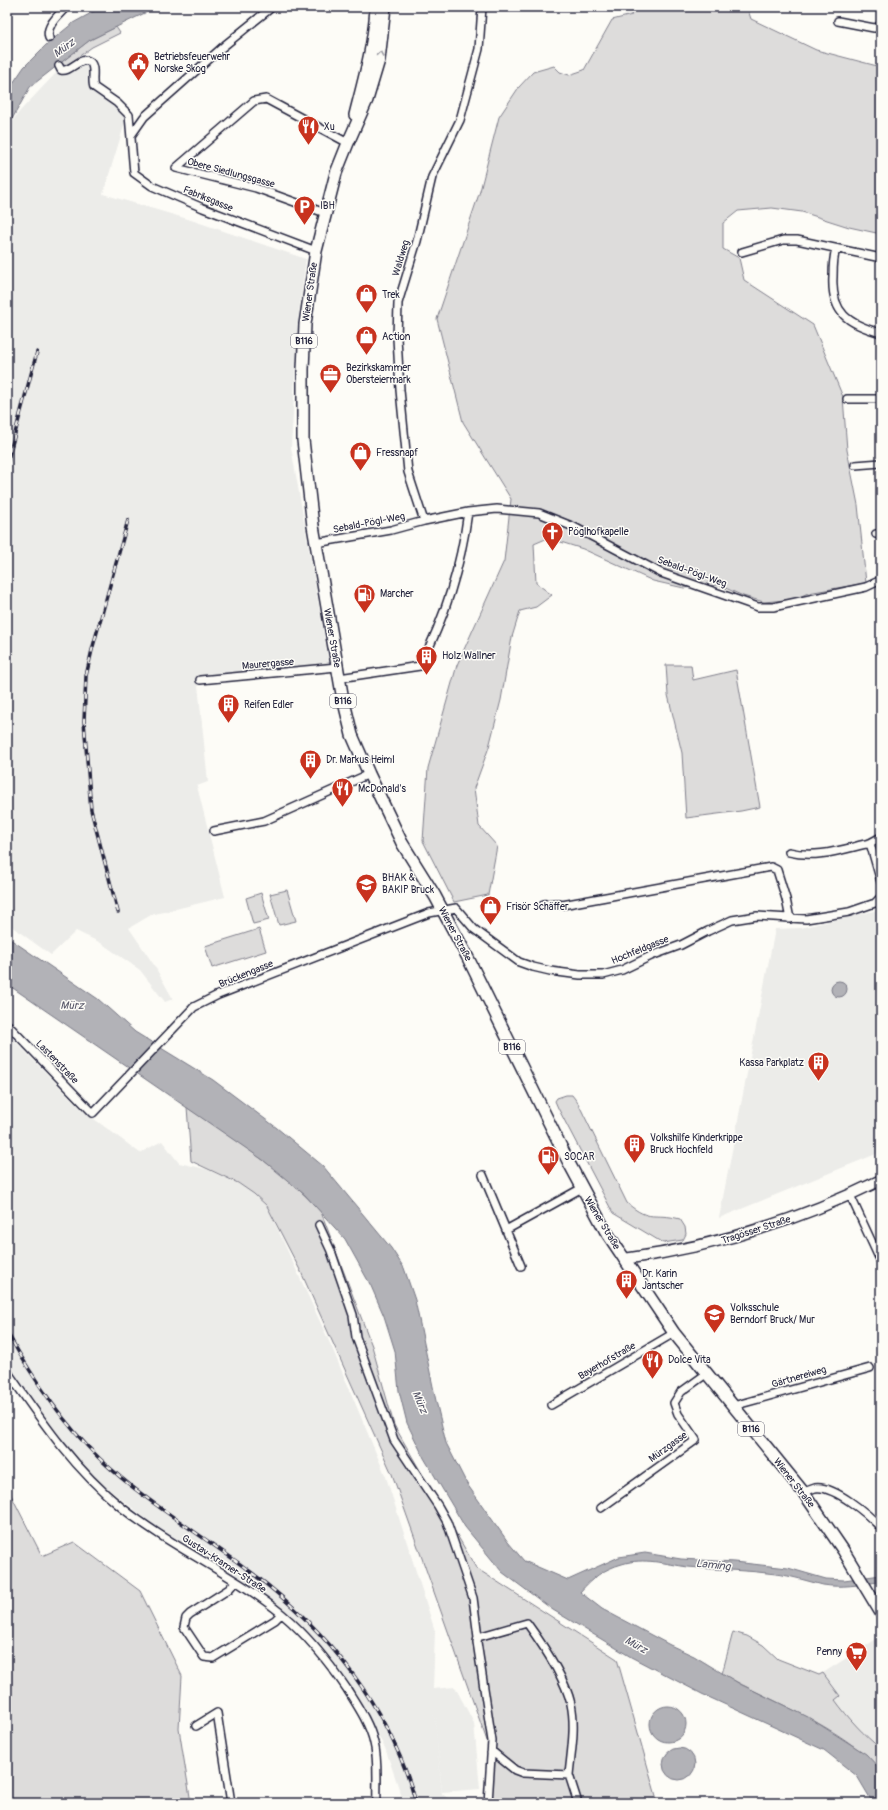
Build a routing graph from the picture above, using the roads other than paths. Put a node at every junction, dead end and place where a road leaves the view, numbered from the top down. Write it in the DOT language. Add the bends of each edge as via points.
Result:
graph roads {
  1 [pos="66,7"];
  2 [pos="272,7"];
  3 [pos="376,7"];
  4 [pos="385,7"];
  5 [pos="482,7"];
  6 [pos="838,21"];
  7 [pos="881,23"];
  8 [pos="49,38"];
  9 [pos="59,66"];
  10 [pos="132,134"];
  11 [pos="348,143"];
  12 [pos="325,213"];
  13 [pos="836,249"];
  14 [pos="316,250"];
  15 [pos="742,252"];
  16 [pos="881,258"];
  17 [pos="881,333"];
  18 [pos="846,399"];
  19 [pos="881,400"];
  20 [pos="881,463"];
  21 [pos="855,465"];
  22 [pos="468,512"];
  23 [pos="424,521"];
  24 [pos="316,543"];
  25 [pos="881,580"];
  26 [pos="338,673"];
  27 [pos="200,680"];
  28 [pos="369,774"];
  29 [pos="214,831"];
  30 [pos="881,837"];
  31 [pos="870,843"];
  32 [pos="789,852"];
  33 [pos="881,882"];
  34 [pos="881,897"];
  35 [pos="544,904"];
  36 [pos="443,909"];
  37 [pos="790,919"];
  38 [pos="7,1024"];
  39 [pos="93,1113"];
  40 [pos="483,1175"];
  41 [pos="881,1180"];
  42 [pos="582,1188"];
  43 [pos="850,1195"];
  44 [pos="319,1225"];
  45 [pos="506,1230"];
  46 [pos="624,1259"];
  47 [pos="881,1262"];
  48 [pos="521,1266"];
  49 [pos="674,1333"];
  50 [pos="870,1368"];
  51 [pos="7,1371"];
  52 [pos="706,1374"];
  53 [pos="550,1406"];
  54 [pos="733,1406"];
  55 [pos="804,1493"];
  56 [pos="601,1508"];
  57 [pos="881,1528"];
  58 [pos="235,1582"];
  59 [pos="881,1613"];
  60 [pos="281,1614"];
  61 [pos="478,1636"];
  62 [pos="196,1726"];
  63 [pos="491,1753"];
  64 [pos="569,1775"];
  65 [pos="231,1803"];
  66 [pos="377,1803"];
  67 [pos="488,1803"];
  68 [pos="578,1803"];
  1 -- 8 [label="street" via="49,28"];
  2 -- 10 [label="street" via="144,117"];
  3 -- 11 [label="main road, Wiener Straße" via="367,70"];
  11 -- 4 [label="main road, Wiener Straße, one-way" via="368,100 379,60"];
  5 -- 23 [label="street, Waldweg" via="479,49 460,120 432,177 417,241 398,303 400,390 408,472"];
  6 -- 7 [label="street" via="874,28 879,27"];
  9 -- 10 [label="street, Fabriksgasse" via="61,70 66,71 82,61 90,62 94,87 129,115"];
  10 -- 14 [label="street, Fabriksgasse" via="131,156 134,173 152,186"];
  11 -- 12 [label="main road, Wiener Straße / B116" via="336,173"];
  11 -- 12 [label="street, Obere Siedlungsgasse" via="266,99 261,99 254,101 176,168 256,188"];
  12 -- 14 [label="main road, Wiener Straße / B116"];
  13 -- 15 [label="street" via="796,240 783,240"];
  13 -- 16 [label="street"];
  13 -- 17 [label="street" via="832,289 837,309 852,321"];
  14 -- 24 [label="main road, Wiener Straße / B116" via="305,324 302,440"];
  18 -- 19 [label="street"];
  20 -- 21 [label="street"];
  22 -- 23 [label="street, Sebald-Pögl-Weg"];
  22 -- 25 [label="street, Sebald-Pögl-Weg" via="497,509 539,513 574,526 661,573 758,607 866,587"];
  22 -- 26 [label="street, Maurergasse" via="456,577 420,666"];
  23 -- 24 [label="street, Sebald-Pögl-Weg" via="391,530"];
  24 -- 26 [label="main road, Wiener Straße / B116"];
  26 -- 27 [label="street, Maurergasse"];
  26 -- 28 [label="main road, Wiener Straße / B116" via="352,735"];
  28 -- 29 [label="street" via="264,821"];
  28 -- 36 [label="main road, Wiener Straße / B116" via="402,843"];
  30 -- 31 [label="street"];
  31 -- 32 [label="street" via="816,856"];
  31 -- 33 [label="street"];
  34 -- 37 [label="street, Hochfeldgasse" via="875,903 849,912"];
  35 -- 37 [label="street" via="562,905 771,867 777,870"];
  36 -- 37 [label="street, Hochfeldgasse" via="456,908 474,929 519,962 580,975 604,975 622,970 732,920 757,916"];
  36 -- 39 [label="street, Brückengasse" via="194,1007"];
  36 -- 42 [label="main road, Wiener Straße / B116"];
  38 -- 39 [label="street, Lastenstraße"];
  40 -- 45 [label="street"];
  41 -- 43 [label="main road, Tragösser Straße"];
  42 -- 45 [label="street"];
  42 -- 46 [label="main road, Wiener Straße / B116"];
  43 -- 46 [label="main road, Tragösser Straße" via="790,1220 730,1239"];
  43 -- 47 [label="street"];
  44 -- 61 [label="street" via="331,1251 353,1315 356,1336 394,1440 447,1522 473,1598"];
  45 -- 48 [label="street"];
  46 -- 49 [label="main road, Wiener Straße / B116"];
  49 -- 52 [label="main road, Wiener Straße / B116"];
  49 -- 53 [label="street, Bayerhofstraße"];
  50 -- 54 [label="street, Gärtnereiweg"];
  51 -- 58 [label="street, Gustav-Kramer-Straße" via="60,1445 107,1495 161,1535"];
  52 -- 54 [label="main road, Wiener Straße / B116"];
  52 -- 56 [label="street, Mürzgasse" via="681,1392 674,1403 678,1414 696,1440"];
  54 -- 55 [label="main road, Wiener Straße / B116"];
  55 -- 57 [label="street" via="814,1488 832,1492 859,1507"];
  55 -- 59 [label="main road, Wiener Straße / B116" via="843,1550"];
  58 -- 60 [label="street, Gustav-Kramer-Straße"];
  58 -- 60 [label="street" via="229,1589 186,1618 184,1627 204,1657 213,1658 222,1653"];
  60 -- 66 [label="street, Gustav-Kramer-Straße" via="320,1651 362,1716 374,1742 376,1753"];
  61 -- 63 [label="street" via="490,1725"];
  61 -- 64 [label="street" via="527,1623 545,1647 571,1703 573,1720"];
  62 -- 65 [label="street" via="217,1713"];
  63 -- 64 [label="street" via="494,1752 523,1773"];
  63 -- 67 [label="street"];
  64 -- 68 [label="street"];
}
